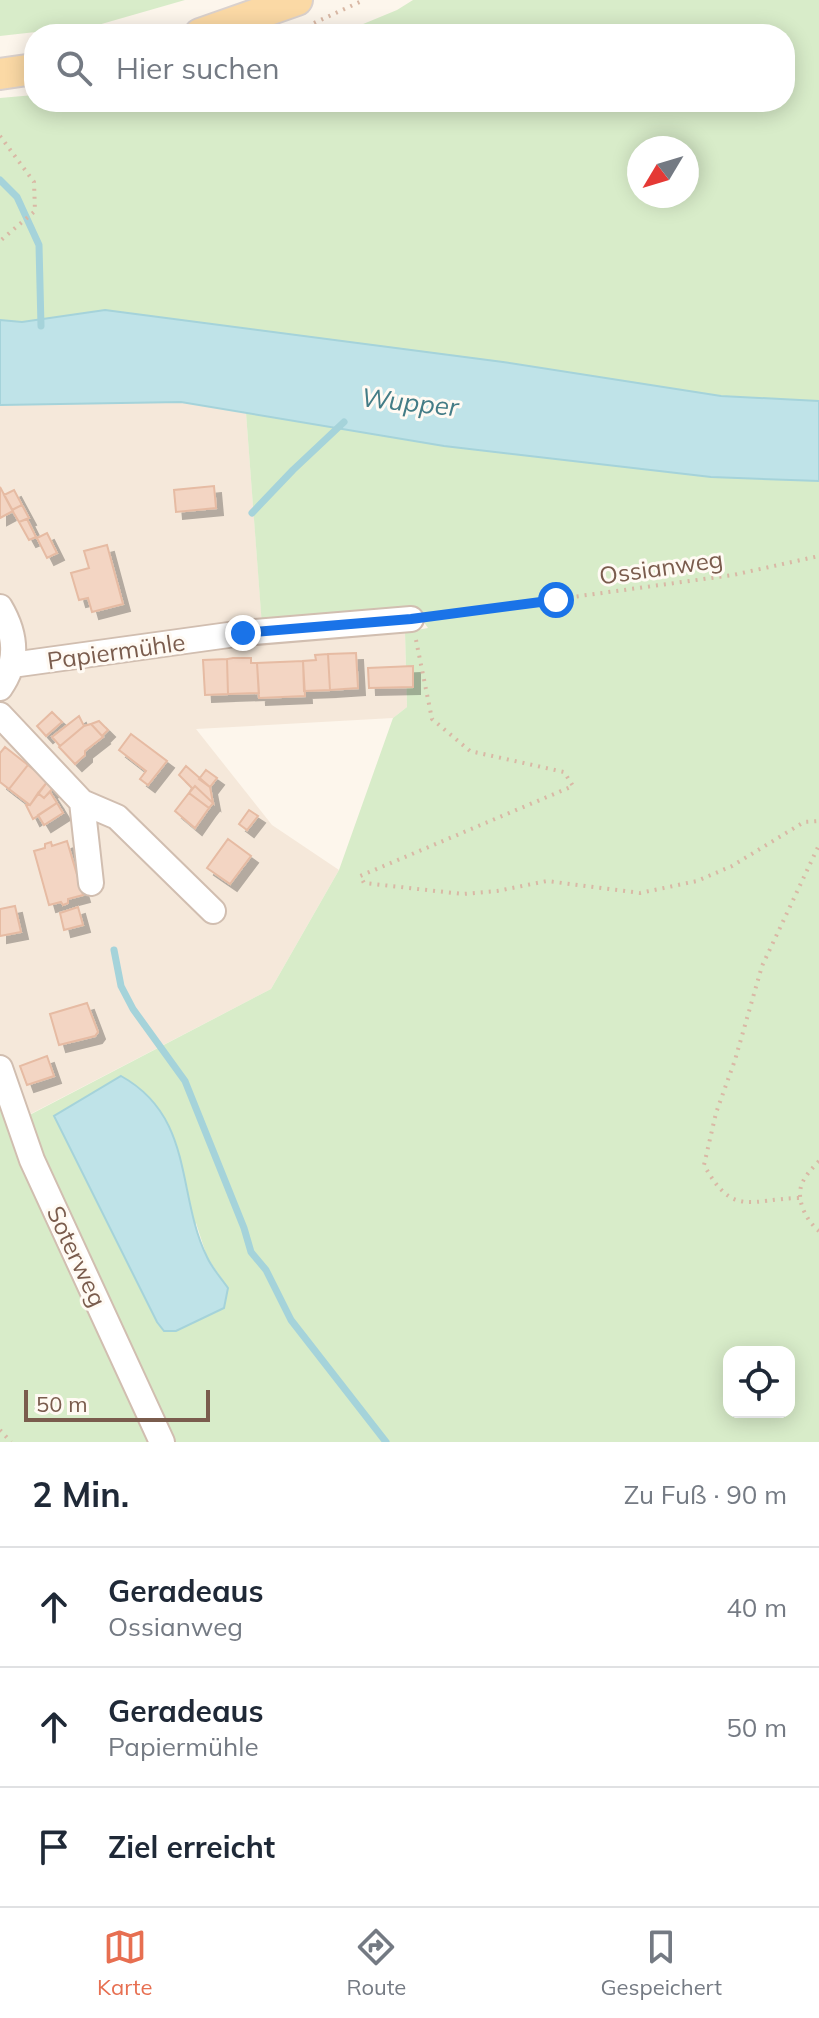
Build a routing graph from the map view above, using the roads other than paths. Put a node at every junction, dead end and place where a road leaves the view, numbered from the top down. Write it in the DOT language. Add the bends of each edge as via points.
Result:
graph roads {
  1 [pos="304,12"];
  2 [pos="247,24"];
  3 [pos="24,70"];
  4 [pos="0,74"];
  5 [pos="0,607"];
  6 [pos="411,619"];
  7 [pos="12,665"];
  8 [pos="0,688"];
  9 [pos="0,715"];
  10 [pos="82,802"];
  11 [pos="91,883"];
  12 [pos="213,911"];
  13 [pos="0,1068"];
  14 [pos="162,1442"];
  1 -- 2 [label="main road"];
  3 -- 4 [label="main road"];
  5 -- 7 [label="street, Papiermühle" via="10,624"];
  6 -- 7 [label="street, Papiermühle" via="243,633"];
  7 -- 8 [label="street, Papiermühle"];
  9 -- 10 [label="street"];
  10 -- 11 [label="street"];
  10 -- 12 [label="street" via="117,817"];
  13 -- 14 [label="street, Soterweg" via="32,1160"];
}
